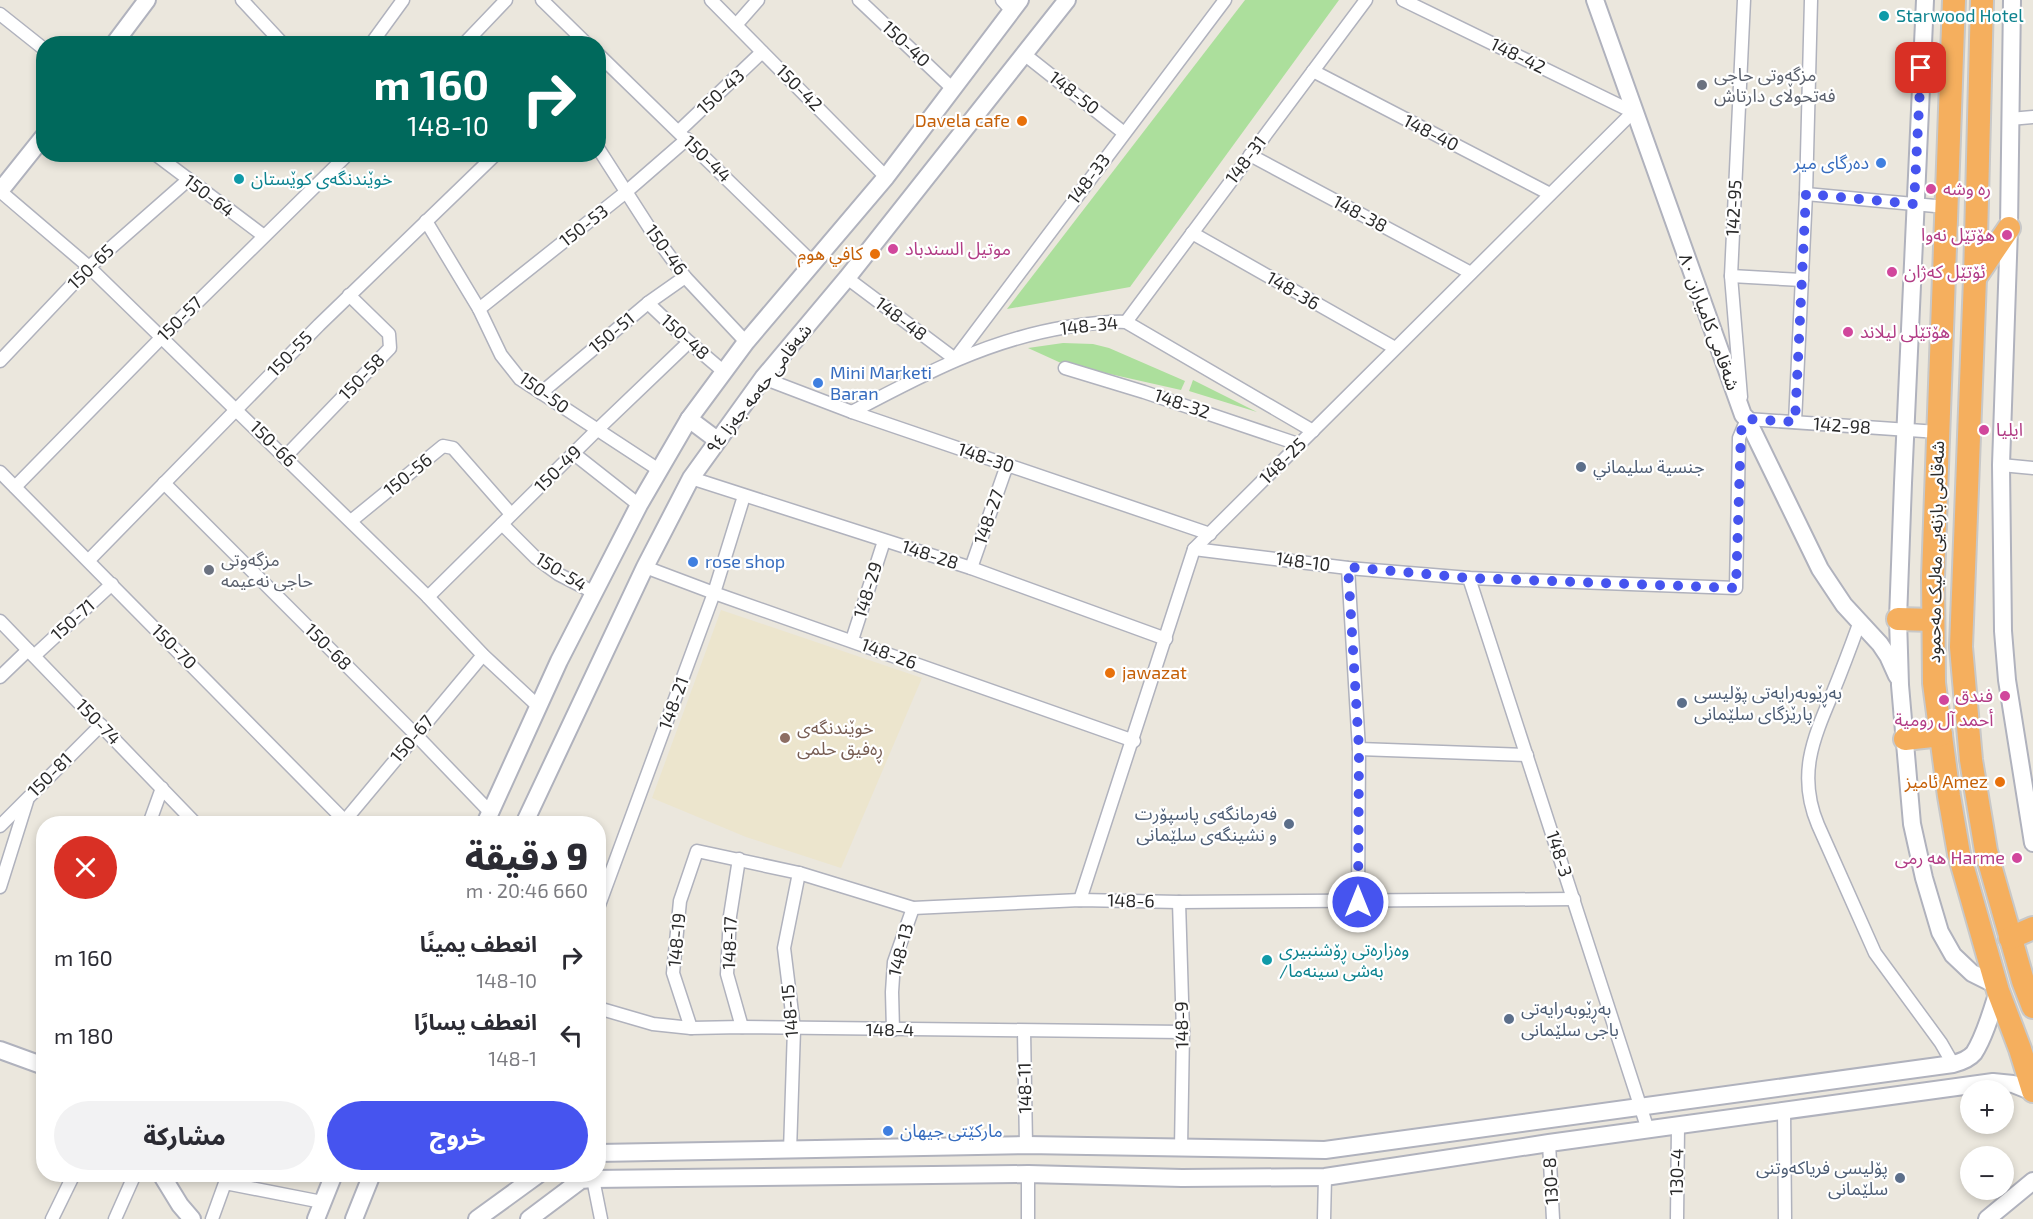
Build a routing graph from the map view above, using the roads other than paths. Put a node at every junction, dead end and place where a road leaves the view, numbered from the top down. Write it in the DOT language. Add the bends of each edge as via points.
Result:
graph roads {
  1 [pos="147,0"];
  2 [pos="242,0"];
  3 [pos="403,0"];
  4 [pos="506,0"];
  5 [pos="542,0"];
  6 [pos="711,0"];
  7 [pos="758,0"];
  8 [pos="860,0"];
  9 [pos="1067,0"];
  10 [pos="1225,0"];
  11 [pos="1366,0"];
  12 [pos="1403,0"];
  13 [pos="1594,0"];
  14 [pos="1744,0"];
  15 [pos="1811,0"];
  16 [pos="1925,0"];
  17 [pos="1954,0"];
  18 [pos="1982,0"];
  19 [pos="2012,0"];
  20 [pos="1011,4"];
  21 [pos="0,14"];
  22 [pos="736,25"];
  23 [pos="120,36"];
  24 [pos="276,36"];
  25 [pos="376,36"];
  26 [pos="472,36"];
  27 [pos="579,36"];
  28 [pos="36,43"];
  29 [pos="762,52"];
  30 [pos="1024,54"];
  31 [pos="606,63"];
  32 [pos="1313,71"];
  33 [pos="953,89"];
  34 [pos="1633,112"];
  35 [pos="2033,117"];
  36 [pos="2010,118"];
  37 [pos="1124,133"];
  38 [pos="683,135"];
  39 [pos="36,146"];
  40 [pos="1250,155"];
  41 [pos="606,161"];
  42 [pos="165,162"];
  43 [pos="340,162"];
  44 [pos="488,162"];
  45 [pos="886,177"];
  46 [pos="189,180"];
  47 [pos="0,191"];
  48 [pos="626,192"];
  49 [pos="1550,194"];
  50 [pos="1806,194"];
  51 [pos="1914,204"];
  52 [pos="1946,207"];
  53 [pos="426,221"];
  54 [pos="2009,228"];
  55 [pos="1192,233"];
  56 [pos="264,236"];
  57 [pos="814,264"];
  58 [pos="89,267"];
  59 [pos="1471,273"];
  60 [pos="1731,276"];
  61 [pos="685,277"];
  62 [pos="847,278"];
  63 [pos="1975,278"];
  64 [pos="1802,280"];
  65 [pos="349,295"];
  66 [pos="648,303"];
  67 [pos="479,309"];
  68 [pos="1126,322"];
  69 [pos="162,337"];
  70 [pos="689,342"];
  71 [pos="746,342"];
  72 [pos="1395,348"];
  73 [pos="955,359"];
  74 [pos="0,362"];
  75 [pos="1065,368"];
  76 [pos="723,371"];
  77 [pos="763,378"];
  78 [pos="542,393"];
  79 [pos="237,408"];
  80 [pos="852,412"];
  81 [pos="1745,417"];
  82 [pos="689,419"];
  83 [pos="1795,422"];
  84 [pos="597,430"];
  85 [pos="1906,430"];
  86 [pos="1313,431"];
  87 [pos="1938,432"];
  88 [pos="717,440"];
  89 [pos="1298,444"];
  90 [pos="573,453"];
  91 [pos="286,456"];
  92 [pos="1007,465"];
  93 [pos="2001,465"];
  94 [pos="2033,468"];
  95 [pos="658,470"];
  96 [pos="0,472"];
  97 [pos="692,478"];
  98 [pos="164,483"];
  99 [pos="15,487"];
  100 [pos="744,496"];
  101 [pos="639,505"];
  102 [pos="512,514"];
  103 [pos="351,521"];
  104 [pos="502,524"];
  105 [pos="1210,534"];
  106 [pos="884,541"];
  107 [pos="1194,549"];
  108 [pos="89,560"];
  109 [pos="645,567"];
  110 [pos="1348,567"];
  111 [pos="971,568"];
  112 [pos="1469,578"];
  113 [pos="112,584"];
  114 [pos="595,593"];
  115 [pos="714,593"];
  116 [pos="428,597"];
  117 [pos="1961,606"];
  118 [pos="1933,613"];
  119 [pos="1898,619"];
  120 [pos="0,621"];
  121 [pos="1859,624"];
  122 [pos="1166,639"];
  123 [pos="852,640"];
  124 [pos="1961,647"];
  125 [pos="1933,648"];
  126 [pos="31,653"];
  127 [pos="483,656"];
  128 [pos="0,677"];
  129 [pos="1900,685"];
  130 [pos="539,707"];
  131 [pos="100,725"];
  132 [pos="416,735"];
  133 [pos="1941,735"];
  134 [pos="1905,740"];
  135 [pos="1134,741"];
  136 [pos="1359,749"];
  137 [pos="1527,755"];
  138 [pos="162,788"];
  139 [pos="28,797"];
  140 [pos="2030,803"];
  141 [pos="152,816"];
  142 [pos="188,816"];
  143 [pos="339,816"];
  144 [pos="350,816"];
  145 [pos="485,816"];
  146 [pos="488,816"];
  147 [pos="528,816"];
  148 [pos="0,826"];
  149 [pos="2033,843"];
  150 [pos="696,851"];
  151 [pos="738,859"];
  152 [pos="799,873"];
  153 [pos="606,886"];
  154 [pos="0,887"];
  155 [pos="1574,899"];
  156 [pos="1080,900"];
  157 [pos="1179,902"];
  158 [pos="1358,902"];
  159 [pos="913,908"];
  160 [pos="2033,928"];
  161 [pos="2010,938"];
  162 [pos="1997,988"];
  163 [pos="2033,1007"];
  164 [pos="606,1010"];
  165 [pos="742,1027"];
  166 [pos="691,1028"];
  167 [pos="794,1029"];
  168 [pos="893,1030"];
  169 [pos="1024,1031"];
  170 [pos="1183,1032"];
  171 [pos="0,1051"];
  172 [pos="36,1063"];
  173 [pos="1953,1064"];
  174 [pos="2033,1091"];
  175 [pos="1641,1106"];
  176 [pos="1784,1110"];
  177 [pos="1678,1126"];
  178 [pos="1648,1130"];
  179 [pos="1549,1143"];
  180 [pos="1026,1145"];
  181 [pos="1181,1148"];
  182 [pos="790,1150"];
  183 [pos="606,1153"];
  184 [pos="1028,1174"];
  185 [pos="606,1177"];
  186 [pos="1325,1177"];
  187 [pos="2033,1181"];
  188 [pos="70,1182"];
  189 [pos="131,1182"];
  190 [pos="170,1182"];
  191 [pos="226,1182"];
  192 [pos="239,1182"];
  193 [pos="331,1182"];
  194 [pos="369,1182"];
  195 [pos="528,1182"];
  196 [pos="577,1182"];
  197 [pos="593,1182"];
  198 [pos="322,1202"];
  199 [pos="52,1219"];
  200 [pos="115,1219"];
  201 [pos="192,1219"];
  202 [pos="212,1219"];
  203 [pos="316,1219"];
  204 [pos="354,1219"];
  205 [pos="477,1219"];
  206 [pos="529,1219"];
  207 [pos="602,1219"];
  208 [pos="1028,1219"];
  209 [pos="1324,1219"];
  210 [pos="1553,1219"];
  211 [pos="1677,1219"];
  212 [pos="1785,1219"];
  213 [pos="1987,1219"];
  1 -- 23 [label="main road"];
  2 -- 24 [label="street"];
  3 -- 25 [label="street"];
  4 -- 26 [label="street"];
  5 -- 27 [label="street"];
  6 -- 22 [label="street, 150-42"];
  7 -- 22 [label="street"];
  8 -- 33 [label="street, 150-40"];
  9 -- 30 [label="main road, شەقامی حەمە جەزا ٩٤"];
  10 -- 37 [label="street, 148-33"];
  11 -- 32 [label="street, 148-31"];
  12 -- 34 [label="street, 148-42"];
  13 -- 34 [label="main road, شەقامی کامیاران ٨٠"];
  14 -- 60 [label="street, 142-95"];
  15 -- 50 [label="street"];
  16 -- 51 [label="main road"];
  17 -- 52 [label="highway, شەقامی بازنەیی مەلیک مەحمود"];
  18 -- 63 [label="highway, شەقامی بازنەیی مەلیک مەحمود"];
  19 -- 36 [label="main road"];
  20 -- 33 [label="main road, شەقامی حەمە جەزا ٩٤"];
  21 -- 28 [label="street"];
  22 -- 29 [label="street, 150-42"];
  29 -- 38 [label="street, 150-43"];
  29 -- 45 [label="street, 150-42"];
  30 -- 37 [label="street, 148-50"];
  30 -- 62 [label="main road, شەقامی حەمە جەزا ٩٤"];
  31 -- 38 [label="street, 150-44"];
  32 -- 40 [label="street, 148-31"];
  32 -- 49 [label="street, 148-40"];
  33 -- 45 [label="main road, شەقامی حەمە جەزا ٩٤"];
  34 -- 49 [label="street, 148-25"];
  34 -- 81 [label="main road, شەقامی کامیاران ٨٠"];
  35 -- 36 [label="street"];
  36 -- 54 [label="main road"];
  37 -- 73 [label="street, 148-33"];
  38 -- 48 [label="street, 150-53"];
  38 -- 57 [label="street, 150-44"];
  39 -- 47 [label="main road"];
  40 -- 55 [label="street, 148-31"];
  40 -- 59 [label="street, 148-38"];
  41 -- 48 [label="street, 150-46"];
  42 -- 46 [label="street, 150-64"];
  43 -- 56 [label="street, 150-57"];
  44 -- 53 [label="street, 150-55"];
  45 -- 57 [label="main road, شەقامی حەمە جەزا ٩٤"];
  46 -- 56 [label="street, 150-64"];
  46 -- 58 [label="street, 150-65"];
  47 -- 58 [label="street, 150-66"];
  48 -- 61 [label="street, 150-46"];
  48 -- 67 [label="street, 150-53"];
  49 -- 59 [label="street, 148-25"];
  50 -- 51 [label="street"];
  50 -- 64 [label="street"];
  51 -- 52 [label="street"];
  51 -- 85 [label="main road"];
  52 -- 87 [label="highway, شەقامی بازنەیی مەلیک مەحمود"];
  53 -- 65 [label="street, 150-55"];
  53 -- 67 [label="street, 150-50"];
  54 -- 63 [label="highway"];
  54 -- 93 [label="main road"];
  55 -- 68 [label="street, 148-31"];
  55 -- 72 [label="street, 148-36"];
  56 -- 69 [label="street, 150-57"];
  57 -- 71 [label="main road, شەقامی حەمە جەزا ٩٤"];
  58 -- 69 [label="street, 150-66"];
  58 -- 74 [label="street, 150-65"];
  59 -- 72 [label="street, 148-25"];
  60 -- 64 [label="street"];
  60 -- 81 [label="street, 142-95"];
  61 -- 66 [label="street, 150-51"];
  61 -- 71 [label="street, 150-46"];
  62 -- 73 [label="street, 148-48"];
  62 -- 77 [label="main road, شەقامی حەمە جەزا ٩٤"];
  63 -- 117 [label="highway, شەقامی بازنەیی مەلیک مەحمود"];
  64 -- 83 [label="street"];
  65 -- 79 [label="street, 150-55"];
  65 -- 91 [label="street, 150-58" via="389,334 390,348"];
  66 -- 70 [label="street, 150-48"];
  66 -- 78 [label="street, 150-51"];
  67 -- 78 [label="street, 150-50" via="501,355 520,379"];
  68 -- 73 [label="street, 148-34" via="1106,321 1034,332"];
  68 -- 86 [label="street, 148-34"];
  69 -- 79 [label="street, 150-66"];
  69 -- 99 [label="street, 150-57"];
  70 -- 76 [label="street, 150-48"];
  70 -- 84 [label="street, 150-49"];
  71 -- 76 [label="main road, شەقامی حەمە جەزا ٩٤"];
  72 -- 86 [label="street, 148-25"];
  73 -- 80 [label="street, 148-34"];
  75 -- 89 [label="street, 148-32"];
  76 -- 82 [label="main road, شەقامی حەمە جەزا ٩٤"];
  77 -- 80 [label="street, 148-30"];
  77 -- 88 [label="main road, شەقامی حەمە جەزا ٩٤"];
  78 -- 84 [label="street, 150-50"];
  79 -- 91 [label="street, 150-66"];
  79 -- 98 [label="street, 150-55"];
  80 -- 92 [label="street, 148-30"];
  81 -- 83 [label="street, 142-98"];
  81 -- 112 [label="street, 148-10" via="1739,438 1736,588"];
  81 -- 121 [label="main road, شەقامی کامیاران ٨٠" via="1820,569"];
  82 -- 88 [label="main road"];
  82 -- 95 [label="main road, شەقامی حەمە جەزا ٩٤"];
  83 -- 85 [label="street, 142-98"];
  84 -- 90 [label="street, 150-49"];
  84 -- 95 [label="street, 150-50"];
  85 -- 87 [label="street, 142-98"];
  85 -- 119 [label="main road"];
  86 -- 89 [label="street, 148-25"];
  87 -- 118 [label="highway, شەقامی بازنەیی مەلیک مەحمود"];
  88 -- 97 [label="main road, شەقامی حەمە جەزا ٩٤"];
  89 -- 105 [label="street, 148-25"];
  90 -- 101 [label="street"];
  90 -- 102 [label="street, 150-49"];
  91 -- 103 [label="street, 150-66"];
  92 -- 105 [label="street, 148-30"];
  92 -- 111 [label="street, 148-27"];
  93 -- 94 [label="street"];
  93 -- 140 [label="main road" via="2007,680"];
  95 -- 101 [label="main road, شەقامی حەمە جەزا ٩٤"];
  96 -- 99 [label="street, 150-70"];
  97 -- 100 [label="street, 148-28"];
  97 -- 109 [label="main road, شەقامی حەمە جەزا ٩٤"];
  98 -- 108 [label="street, 150-55"];
  98 -- 132 [label="street, 150-68"];
  99 -- 108 [label="street, 150-70"];
  100 -- 106 [label="street, 148-28"];
  100 -- 115 [label="street, 148-21"];
  101 -- 114 [label="main road, شەقامی حەمە جەزا ٩٤"];
  102 -- 103 [label="street, 150-56" via="453,448 443,446"];
  102 -- 104 [label="street, 150-49"];
  103 -- 116 [label="street, 150-66"];
  104 -- 114 [label="street, 150-54" via="536,558"];
  104 -- 116 [label="street, 150-49"];
  105 -- 107 [label="street, 148-25"];
  106 -- 111 [label="street, 148-28"];
  106 -- 123 [label="street, 148-29"];
  107 -- 110 [label="street, 148-10"];
  107 -- 122 [label="street, 148-25"];
  108 -- 113 [label="street, 150-70"];
  109 -- 115 [label="street, 148-26"];
  109 -- 147 [label="main road, شەقامی حەمە جەزا ٩٤"];
  110 -- 112 [label="street, 148-10"];
  110 -- 136 [label="street"];
  111 -- 122 [label="street, 148-28"];
  112 -- 137 [label="street, 148-3"];
  113 -- 126 [label="street, 150-71"];
  113 -- 143 [label="street, 150-70"];
  114 -- 130 [label="main road, شەقامی حەمە جەزا ٩٤"];
  115 -- 123 [label="street, 148-26"];
  115 -- 153 [label="street, 148-21"];
  116 -- 127 [label="street, 150-66"];
  117 -- 118 [label="highway"];
  117 -- 124 [label="highway, شەقامی بازنەیی مەلیک مەحمود"];
  118 -- 119 [label="highway"];
  118 -- 125 [label="highway, شەقامی بازنەیی مەلیک مەحمود"];
  119 -- 129 [label="main road"];
  120 -- 126 [label="street, 150-74"];
  121 -- 129 [label="main road, شەقامی کامیاران ٨٠" via="1888,656"];
  121 -- 173 [label="street" via="1812,741 1808,768 1811,805 1875,953"];
  122 -- 135 [label="street, 148-25"];
  123 -- 135 [label="street, 148-26"];
  124 -- 125 [label="highway" via="1947,644"];
  124 -- 161 [label="highway, شەقامی بازنەیی مەلیک مەحمود" via="1976,796 1986,851"];
  125 -- 133 [label="highway, شەقامی بازنەیی مەلیک مەحمود"];
  126 -- 128 [label="street, 150-71"];
  126 -- 131 [label="street, 150-74"];
  127 -- 130 [label="street, 150-66"];
  127 -- 132 [label="street, 150-67"];
  129 -- 134 [label="main road"];
  130 -- 146 [label="main road, شەقامی حەمە جەزا ٩٤"];
  131 -- 138 [label="street, 150-74"];
  131 -- 139 [label="street, 150-81"];
  132 -- 144 [label="street, 150-67"];
  132 -- 145 [label="street, 150-68"];
  133 -- 134 [label="highway"];
  133 -- 162 [label="highway, شەقامی بازنەیی مەلیک مەحمود" via="1959,854"];
  134 -- 162 [label="main road" via="1912,824 1940,932 1953,955"];
  135 -- 156 [label="street, 148-25"];
  136 -- 137 [label="street"];
  136 -- 158 [label="street"];
  137 -- 155 [label="street, 148-3"];
  138 -- 141 [label="street"];
  138 -- 142 [label="street, 150-74"];
  139 -- 148 [label="street, 150-81"];
  139 -- 154 [label="street"];
  140 -- 149 [label="main road"];
  150 -- 151 [label="street, 148-6"];
  150 -- 166 [label="street, 148-19" via="680,901 673,973"];
  151 -- 152 [label="street, 148-6"];
  151 -- 165 [label="street, 148-17" via="727,974"];
  152 -- 159 [label="street, 148-6"];
  152 -- 167 [label="street, 148-15" via="784,948"];
  155 -- 158 [label="street, 148-6"];
  155 -- 175 [label="street, 148-3"];
  156 -- 157 [label="street, 148-6"];
  156 -- 159 [label="street, 148-6"];
  157 -- 158 [label="street, 148-6"];
  157 -- 170 [label="street, 148-9"];
  159 -- 168 [label="street, 148-13" via="894,962"];
  160 -- 161 [label="highway"];
  161 -- 163 [label="highway, شەقامی بازنەیی مەلیک مەحمود"];
  162 -- 173 [label="main road" via="1990,1017 1973,1053"];
  162 -- 174 [label="highway, شەقامی بازنەیی مەلیک مەحمود"];
  164 -- 166 [label="street, 148-4" via="652,1024"];
  165 -- 166 [label="street, 148-4"];
  165 -- 167 [label="street, 148-4"];
  167 -- 168 [label="street, 148-4"];
  167 -- 182 [label="street, 148-15"];
  168 -- 169 [label="street, 148-4"];
  169 -- 170 [label="street, 148-4"];
  169 -- 180 [label="street, 148-11"];
  170 -- 181 [label="street, 148-9"];
  171 -- 172 [label="main road"];
  173 -- 175 [label="main road"];
  174 -- 176 [label="main road" via="1993,1082"];
  175 -- 178 [label="street, 148-3"];
  175 -- 181 [label="main road" via="1325,1150"];
  176 -- 177 [label="main road"];
  176 -- 212 [label="street"];
  177 -- 178 [label="main road"];
  177 -- 211 [label="street, 130-4"];
  178 -- 179 [label="main road"];
  179 -- 186 [label="main road"];
  179 -- 210 [label="street, 130-8"];
  180 -- 181 [label="main road"];
  180 -- 182 [label="main road"];
  182 -- 183 [label="main road"];
  184 -- 185 [label="main road"];
  184 -- 186 [label="main road"];
  184 -- 208 [label="street"];
  186 -- 209 [label="street"];
  187 -- 213 [label="main road"];
  188 -- 199 [label="street"];
  189 -- 200 [label="street"];
  190 -- 201 [label="main road" via="180,1205"];
  191 -- 202 [label="street"];
  192 -- 198 [label="street"];
  193 -- 198 [label="main road"];
  194 -- 204 [label="main road"];
  195 -- 205 [label="main road"];
  196 -- 206 [label="main road"];
  197 -- 207 [label="street"];
  198 -- 203 [label="main road"];
}
